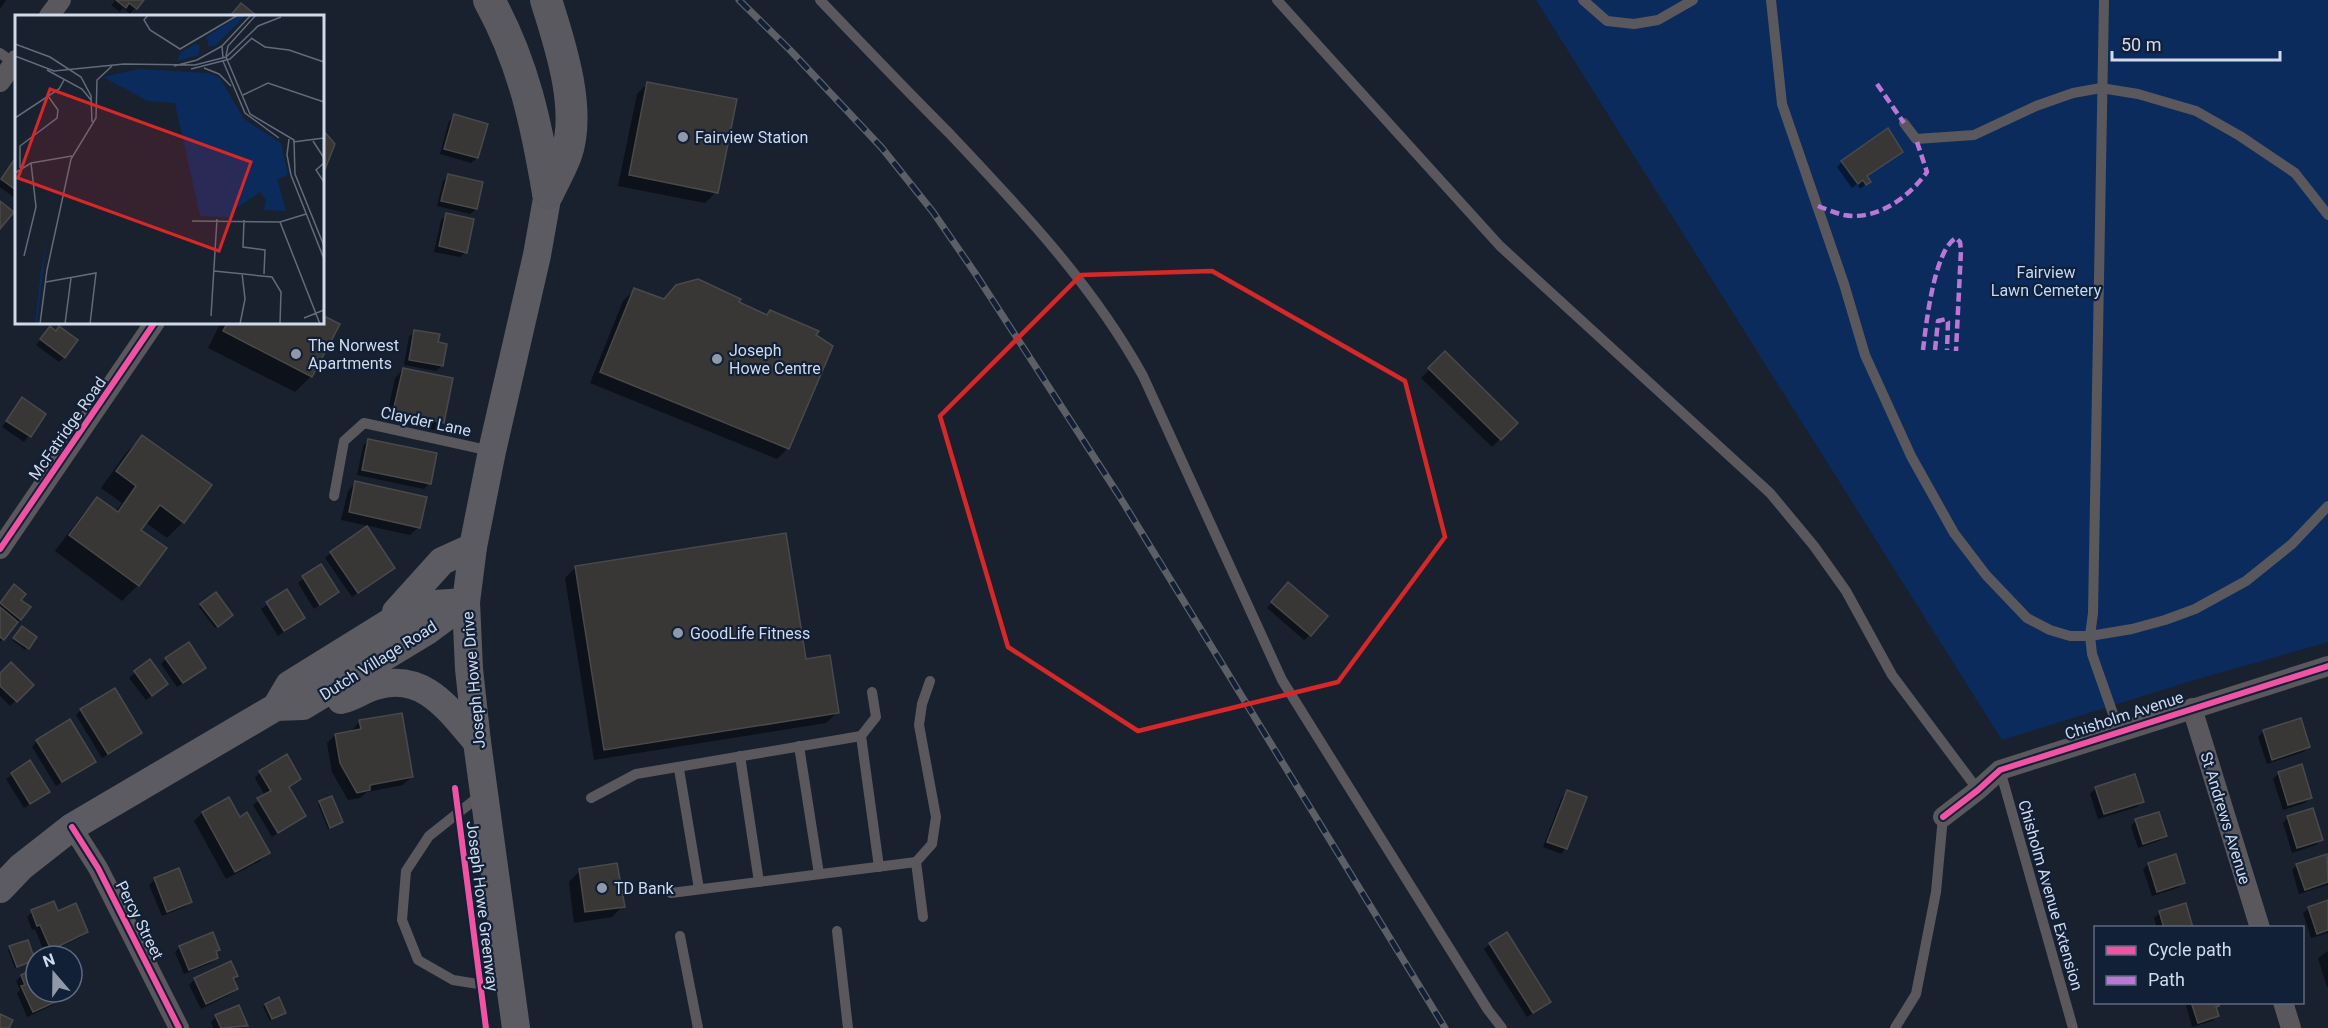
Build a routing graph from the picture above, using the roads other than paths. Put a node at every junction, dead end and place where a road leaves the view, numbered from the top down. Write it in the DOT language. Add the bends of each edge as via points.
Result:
graph roads {
  1 [pos="61,0"];
  2 [pos="489,0"];
  3 [pos="546,0"];
  4 [pos="820,0"];
  5 [pos="1277,0"];
  6 [pos="1583,0"];
  7 [pos="1693,0"];
  8 [pos="1771,0"];
  9 [pos="2104,0"];
  10 [pos="50,15"];
  11 [pos="2101,88"];
  12 [pos="1904,123"];
  13 [pos="548,193"];
  14 [pos="2328,215"];
  15 [pos="154,324"];
  16 [pos="492,451"];
  17 [pos="334,496"];
  18 [pos="2328,506"];
  19 [pos="473,547"];
  20 [pos="0,549"];
  21 [pos="466,602"];
  22 [pos="380,628"];
  23 [pos="2090,636"];
  24 [pos="2328,666"];
  25 [pos="930,681"];
  26 [pos="872,692"];
  27 [pos="315,699"];
  28 [pos="276,707"];
  29 [pos="2192,708"];
  30 [pos="2119,731"];
  31 [pos="861,736"];
  32 [pos="477,742"];
  33 [pos="800,746"];
  34 [pos="740,756"];
  35 [pos="680,769"];
  36 [pos="2000,770"];
  37 [pos="1978,790"];
  38 [pos="484,792"];
  39 [pos="591,798"];
  40 [pos="1943,817"];
  41 [pos="72,827"];
  42 [pos="916,862"];
  43 [pos="879,867"];
  44 [pos="819,874"];
  45 [pos="759,882"];
  46 [pos="0,889"];
  47 [pos="699,890"];
  48 [pos="671,893"];
  49 [pos="923,917"];
  50 [pos="2260,926"];
  51 [pos="837,931"];
  52 [pos="680,936"];
  53 [pos="511,989"];
  54 [pos="2284,1004"];
  55 [pos="179,1028"];
  56 [pos="516,1028"];
  57 [pos="698,1028"];
  58 [pos="848,1028"];
  59 [pos="1502,1028"];
  60 [pos="1895,1028"];
  61 [pos="2073,1028"];
  62 [pos="2291,1028"];
  1 -- 10 [label="street"];
  2 -- 13 [label="main road" via="505,29 533,109"];
  3 -- 13 [label="main road" via="561,46 571,126 566,153"];
  4 -- 59 [label="lane" via="1047,239 1126,346 1282,681"];
  5 -- 37 [label="lane" via="1500,246 1770,493 1846,591 1892,675"];
  6 -- 7 [label="lane" via="1606,21 1634,24 1658,20"];
  8 -- 23 [label="lane" via="1782,104 1865,355 1911,456 1954,533 1986,576 2027,618 2070,636"];
  9 -- 11 [label="lane"];
  11 -- 12 [label="lane" via="2036,106 1974,135 1916,139"];
  11 -- 14 [label="lane" via="2196,111 2295,173"];
  11 -- 23 [label="lane"];
  13 -- 16 [label="main road, Joseph Howe Drive"];
  15 -- 20 [label="street, McFatridge Road"];
  16 -- 17 [label="lane, Clayder Lane" via="364,423 344,441"];
  16 -- 19 [label="main road, Joseph Howe Drive"];
  18 -- 23 [label="lane" via="2292,544 2246,581 2195,609 2132,629"];
  19 -- 21 [label="main road, Joseph Howe Drive"];
  19 -- 22 [label="main road" via="442,561"];
  21 -- 22 [label="main road, Dutch Village Road" via="418,605"];
  21 -- 27 [label="main road, Dutch Village Road" via="427,631"];
  21 -- 32 [label="main road, Joseph Howe Drive"];
  22 -- 28 [label="main road, Dutch Village Road" via="289,684"];
  23 -- 30 [label="lane" via="2092,654"];
  24 -- 29 [label="street, Chisholm Avenue"];
  25 -- 42 [label="lane" via="919,725 936,817 932,844"];
  26 -- 31 [label="lane" via="876,717"];
  27 -- 28 [label="main road, Dutch Village Road" via="303,706"];
  27 -- 32 [label="main road" via="344,700 374,686 398,681 414,684 440,700"];
  28 -- 41 [label="main road, Dutch Village Road"];
  29 -- 30 [label="street, Chisholm Avenue"];
  29 -- 50 [label="street, St Andrews Avenue"];
  30 -- 36 [label="street, Chisholm Avenue"];
  31 -- 33 [label="lane"];
  31 -- 43 [label="lane"];
  32 -- 38 [label="main road, Joseph Howe Drive"];
  33 -- 34 [label="lane"];
  33 -- 44 [label="lane"];
  34 -- 35 [label="lane"];
  34 -- 45 [label="lane"];
  35 -- 39 [label="lane" via="636,774"];
  35 -- 47 [label="lane"];
  36 -- 37 [label="street, Chisholm Avenue"];
  36 -- 61 [label="lane, Chisholm Avenue Extension"];
  37 -- 40 [label="street, Chisholm Avenue"];
  38 -- 53 [label="main road, Joseph Howe Drive"];
  38 -- 53 [label="lane" via="429,836 406,872 402,920 418,960 453,980"];
  40 -- 60 [label="lane" via="1936,892 1916,994"];
  41 -- 46 [label="main road, Dutch Village Road"];
  41 -- 55 [label="street, Percy Street" via="98,868"];
  42 -- 43 [label="lane"];
  42 -- 49 [label="lane"];
  43 -- 44 [label="lane"];
  44 -- 45 [label="lane"];
  45 -- 47 [label="lane"];
  47 -- 48 [label="lane"];
  51 -- 58 [label="lane"];
  52 -- 57 [label="lane"];
  53 -- 56 [label="main road, Joseph Howe Drive"];
  54 -- 62 [label="street"];
}
